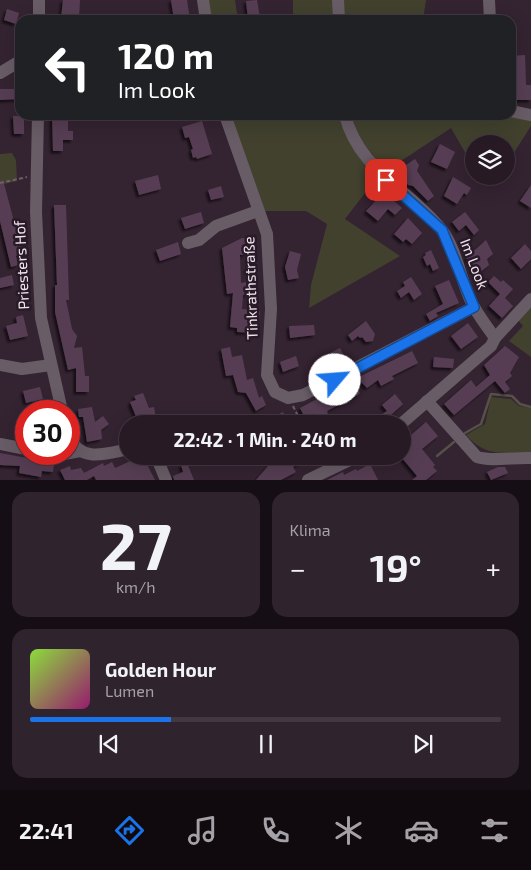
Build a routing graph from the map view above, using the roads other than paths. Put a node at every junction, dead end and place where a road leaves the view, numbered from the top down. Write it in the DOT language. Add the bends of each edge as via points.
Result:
graph roads {
  1 [pos="39,0"];
  2 [pos="203,0"];
  3 [pos="338,0"];
  4 [pos="489,0"];
  5 [pos="39,15"];
  6 [pos="205,15"];
  7 [pos="339,15"];
  8 [pos="490,15"];
  9 [pos="15,64"];
  10 [pos="0,73"];
  11 [pos="516,112"];
  12 [pos="531,114"];
  13 [pos="38,120"];
  14 [pos="227,120"];
  15 [pos="347,120"];
  16 [pos="258,211"];
  17 [pos="188,243"];
  18 [pos="531,299"];
  19 [pos="474,307"];
  20 [pos="495,338"];
  21 [pos="0,365"];
  22 [pos="52,365"];
  23 [pos="60,400"];
  24 [pos="427,401"];
  25 [pos="411,415"];
  26 [pos="0,444"];
  27 [pos="15,447"];
  28 [pos="80,451"];
  29 [pos="119,451"];
  30 [pos="531,458"];
  31 [pos="160,465"];
  32 [pos="339,465"];
  33 [pos="166,480"];
  34 [pos="308,480"];
  1 -- 5 [label="street"];
  2 -- 6 [label="street"];
  3 -- 7 [label="street"];
  4 -- 8 [label="street"];
  9 -- 10 [label="street"];
  11 -- 12 [label="street"];
  13 -- 22 [label="street, Priesters Hof" via="37,248 41,318"];
  14 -- 16 [label="street, Tinkrathstraße"];
  15 -- 19 [label="street, Im Look" via="352,137 365,157 442,230"];
  16 -- 17 [label="street" via="216,226 199,240"];
  16 -- 19 [label="street, Tinkrathstraße" via="266,234 271,299 267,375 272,389 279,395 288,398 303,396"];
  18 -- 20 [label="street"];
  19 -- 20 [label="street, Im Look"];
  20 -- 24 [label="street" via="491,346"];
  21 -- 22 [label="street" via="22,369"];
  22 -- 23 [label="street, Priesters Hof"];
  24 -- 25 [label="street"];
  24 -- 30 [label="street" via="477,457 487,460"];
  26 -- 27 [label="street"];
  28 -- 29 [label="street" via="96,455"];
  31 -- 33 [label="street"];
  32 -- 34 [label="street"];
}
